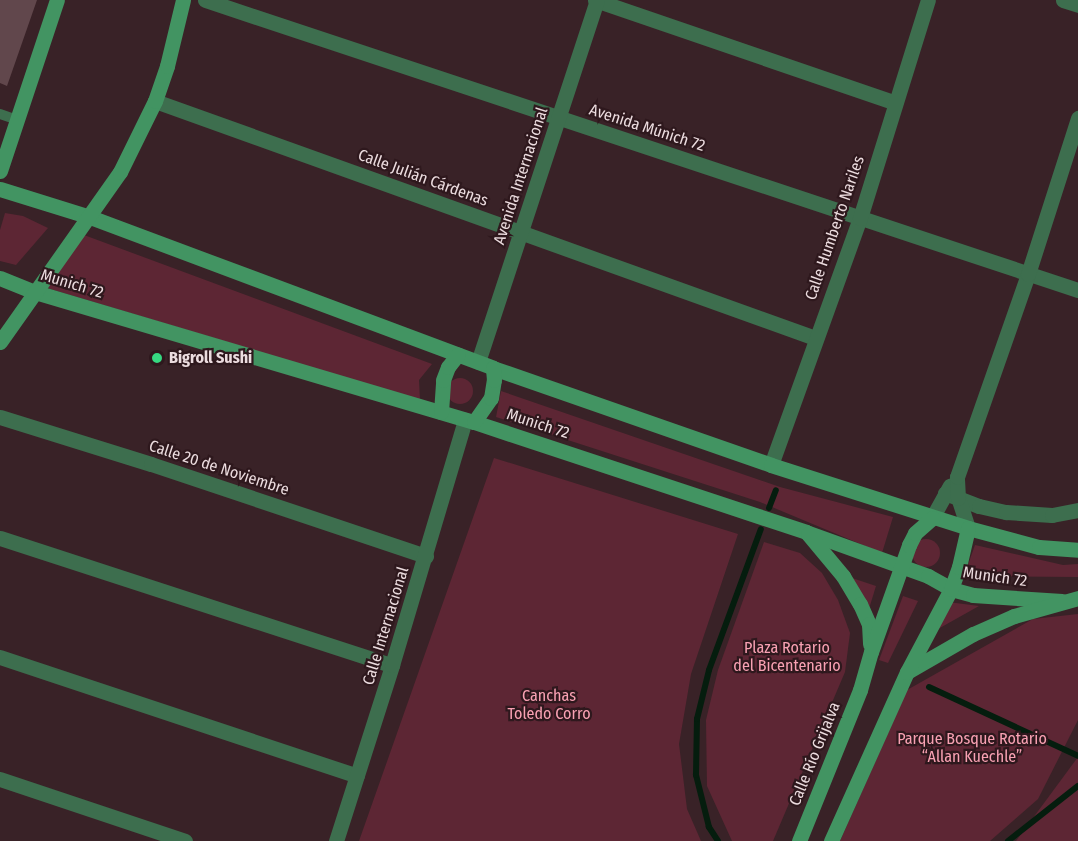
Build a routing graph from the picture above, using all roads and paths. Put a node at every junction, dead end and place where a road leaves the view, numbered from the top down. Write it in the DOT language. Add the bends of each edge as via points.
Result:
graph roads {
  1 [pos="57,0"];
  2 [pos="183,0"];
  3 [pos="205,0"];
  4 [pos="596,0"];
  5 [pos="928,0"];
  6 [pos="1063,0"];
  7 [pos="1078,5"];
  8 [pos="155,101"];
  9 [pos="895,104"];
  10 [pos="0,114"];
  11 [pos="559,117"];
  12 [pos="1078,118"];
  13 [pos="17,120"];
  14 [pos="0,171"];
  15 [pos="0,189"];
  16 [pos="90,217"];
  17 [pos="860,218"];
  18 [pos="521,233"];
  19 [pos="1028,274"];
  20 [pos="0,278"];
  21 [pos="1078,290"];
  22 [pos="35,292"];
  23 [pos="815,338"];
  24 [pos="0,342"];
  25 [pos="458,354"];
  26 [pos="485,365"];
  27 [pos="441,411"];
  28 [pos="0,417"];
  29 [pos="470,421"];
  30 [pos="771,465"];
  31 [pos="952,495"];
  32 [pos="1078,510"];
  33 [pos="932,518"];
  34 [pos="968,528"];
  35 [pos="806,532"];
  36 [pos="0,538"];
  37 [pos="1078,550"];
  38 [pos="426,556"];
  39 [pos="901,566"];
  40 [pos="951,589"];
  41 [pos="1078,598"];
  42 [pos="1062,601"];
  43 [pos="871,652"];
  44 [pos="0,657"];
  45 [pos="392,666"];
  46 [pos="907,672"];
  47 [pos="357,776"];
  48 [pos="0,779"];
  49 [pos="185,841"];
  50 [pos="336,841"];
  51 [pos="799,841"];
  52 [pos="831,841"];
  1 -- 13 [label="main road"];
  2 -- 8 [label="main road"];
  3 -- 11 [label="street, Avenida Múnich 72"];
  4 -- 9 [label="street"];
  4 -- 11 [label="street, Avenida Internacional"];
  5 -- 9 [label="street, Calle Humberto Nariles"];
  6 -- 7 [label="street"];
  8 -- 16 [label="main road" via="120,172"];
  8 -- 18 [label="street, Calle Julián Cárdenas"];
  9 -- 17 [label="street, Calle Humberto Nariles"];
  10 -- 13 [label="lane"];
  11 -- 17 [label="street, Avenida Múnich 72"];
  11 -- 18 [label="street, Avenida Internacional"];
  12 -- 19 [label="street"];
  13 -- 14 [label="main road"];
  15 -- 16 [label="main road"];
  16 -- 22 [label="main road"];
  16 -- 25 [label="main road"];
  17 -- 19 [label="street, Avenida Múnich 72"];
  17 -- 23 [label="street, Calle Humberto Nariles"];
  18 -- 23 [label="street, Calle Julián Cárdenas"];
  18 -- 26 [label="street, Avenida Internacional"];
  19 -- 21 [label="street, Avenida Múnich 72"];
  19 -- 31 [label="street"];
  20 -- 22 [label="main road, Munich 72"];
  22 -- 24 [label="main road"];
  22 -- 27 [label="main road, Munich 72"];
  23 -- 30 [label="street, Calle Humberto Nariles"];
  25 -- 26 [label="main road"];
  25 -- 27 [label="main road" via="443,380"];
  26 -- 29 [label="main road" via="494,380 491,398"];
  26 -- 30 [label="main road"];
  27 -- 29 [label="main road, Munich 72"];
  28 -- 38 [label="street, Calle 20 de Noviembre"];
  29 -- 35 [label="main road, Munich 72"];
  29 -- 38 [label="street, Calle Internacional"];
  30 -- 33 [label="main road"];
  31 -- 32 [label="street" via="979,506 1028,515"];
  31 -- 33 [label="street"];
  31 -- 34 [label="street"];
  33 -- 34 [label="main road"];
  33 -- 39 [label="main road, Calle Río Grijalva" via="915,533"];
  34 -- 37 [label="main road" via="1039,547"];
  34 -- 40 [label="main road"];
  35 -- 39 [label="main road, Munich 72"];
  35 -- 43 [label="main road" via="843,576 860,604 869,624"];
  36 -- 45 [label="street"];
  38 -- 45 [label="street, Calle Internacional"];
  39 -- 40 [label="main road, Munich 72"];
  39 -- 43 [label="main road, Calle Río Grijalva"];
  40 -- 42 [label="main road, Munich 72" via="993,598"];
  40 -- 46 [label="main road"];
  41 -- 42 [label="main road"];
  42 -- 46 [label="main road" via="973,634"];
  43 -- 51 [label="main road, Calle Río Grijalva" via="860,690"];
  44 -- 47 [label="street"];
  45 -- 47 [label="street, Calle Internacional"];
  46 -- 52 [label="main road"];
  47 -- 50 [label="street, Calle Internacional"];
  48 -- 49 [label="street"];
}
